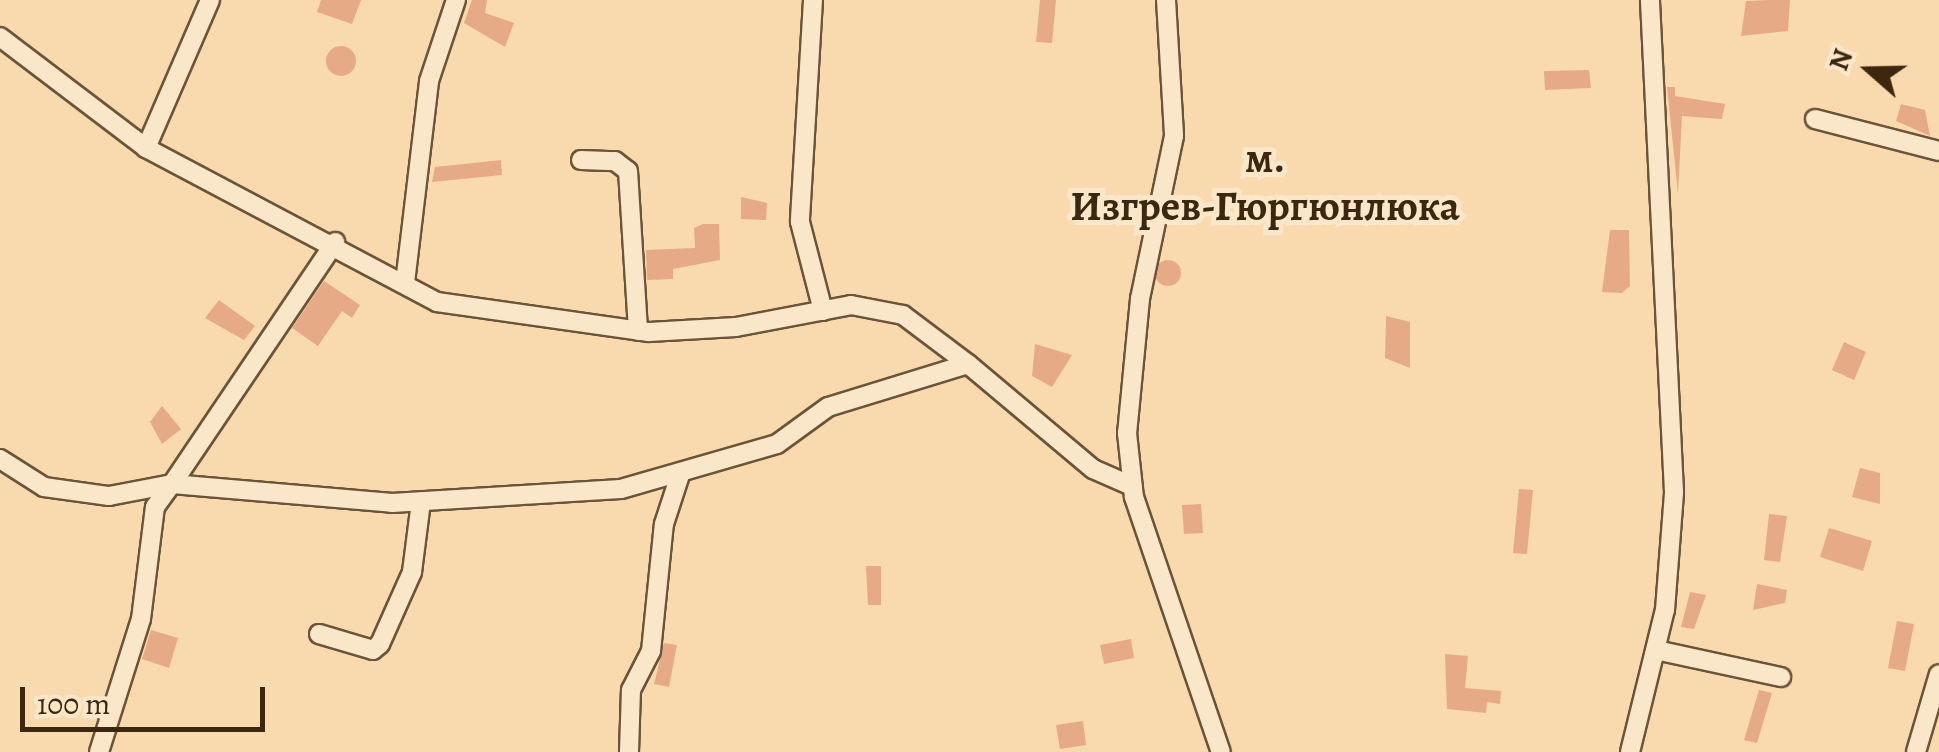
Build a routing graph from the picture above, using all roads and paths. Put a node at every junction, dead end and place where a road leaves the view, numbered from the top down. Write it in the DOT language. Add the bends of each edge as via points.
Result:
graph roads {
  1 [pos="210,0"];
  2 [pos="456,0"];
  3 [pos="814,0"];
  4 [pos="1166,0"];
  5 [pos="1650,0"];
  6 [pos="0,36"];
  7 [pos="1816,119"];
  8 [pos="146,148"];
  9 [pos="1939,152"];
  10 [pos="581,160"];
  11 [pos="335,242"];
  12 [pos="404,283"];
  13 [pos="823,310"];
  14 [pos="638,330"];
  15 [pos="968,364"];
  16 [pos="0,459"];
  17 [pos="680,475"];
  18 [pos="172,484"];
  19 [pos="1132,486"];
  20 [pos="421,502"];
  21 [pos="319,634"];
  22 [pos="1656,650"];
  23 [pos="1939,674"];
  24 [pos="1781,677"];
  25 [pos="99,752"];
  26 [pos="628,752"];
  27 [pos="1221,752"];
  28 [pos="1630,752"];
  29 [pos="1916,752"];
  1 -- 8 [label="street"];
  2 -- 12 [label="street" via="429,82"];
  3 -- 13 [label="street" via="800,222"];
  4 -- 19 [label="street" via="1174,136 1140,298 1127,433"];
  5 -- 22 [label="street" via="1674,492"];
  6 -- 8 [label="street"];
  7 -- 9 [label="street"];
  8 -- 11 [label="street"];
  10 -- 14 [label="street" via="615,161 628,171"];
  11 -- 12 [label="street"];
  11 -- 18 [label="street"];
  12 -- 14 [label="street" via="437,302 504,317"];
  13 -- 14 [label="street" via="736,328"];
  13 -- 15 [label="street" via="851,306 903,315"];
  15 -- 17 [label="street" via="828,407 776,444"];
  15 -- 19 [label="street" via="1093,469"];
  16 -- 18 [label="street" via="44,486 109,496"];
  17 -- 20 [label="street" via="548,497"];
  17 -- 26 [label="street" via="664,524 651,652 632,690"];
  18 -- 20 [label="street"];
  18 -- 25 [label="street" via="155,507 141,619"];
  19 -- 27 [label="street"];
  20 -- 21 [label="street" via="412,572 380,644 374,650"];
  22 -- 24 [label="street"];
  22 -- 28 [label="street"];
  23 -- 29 [label="street"];
}
